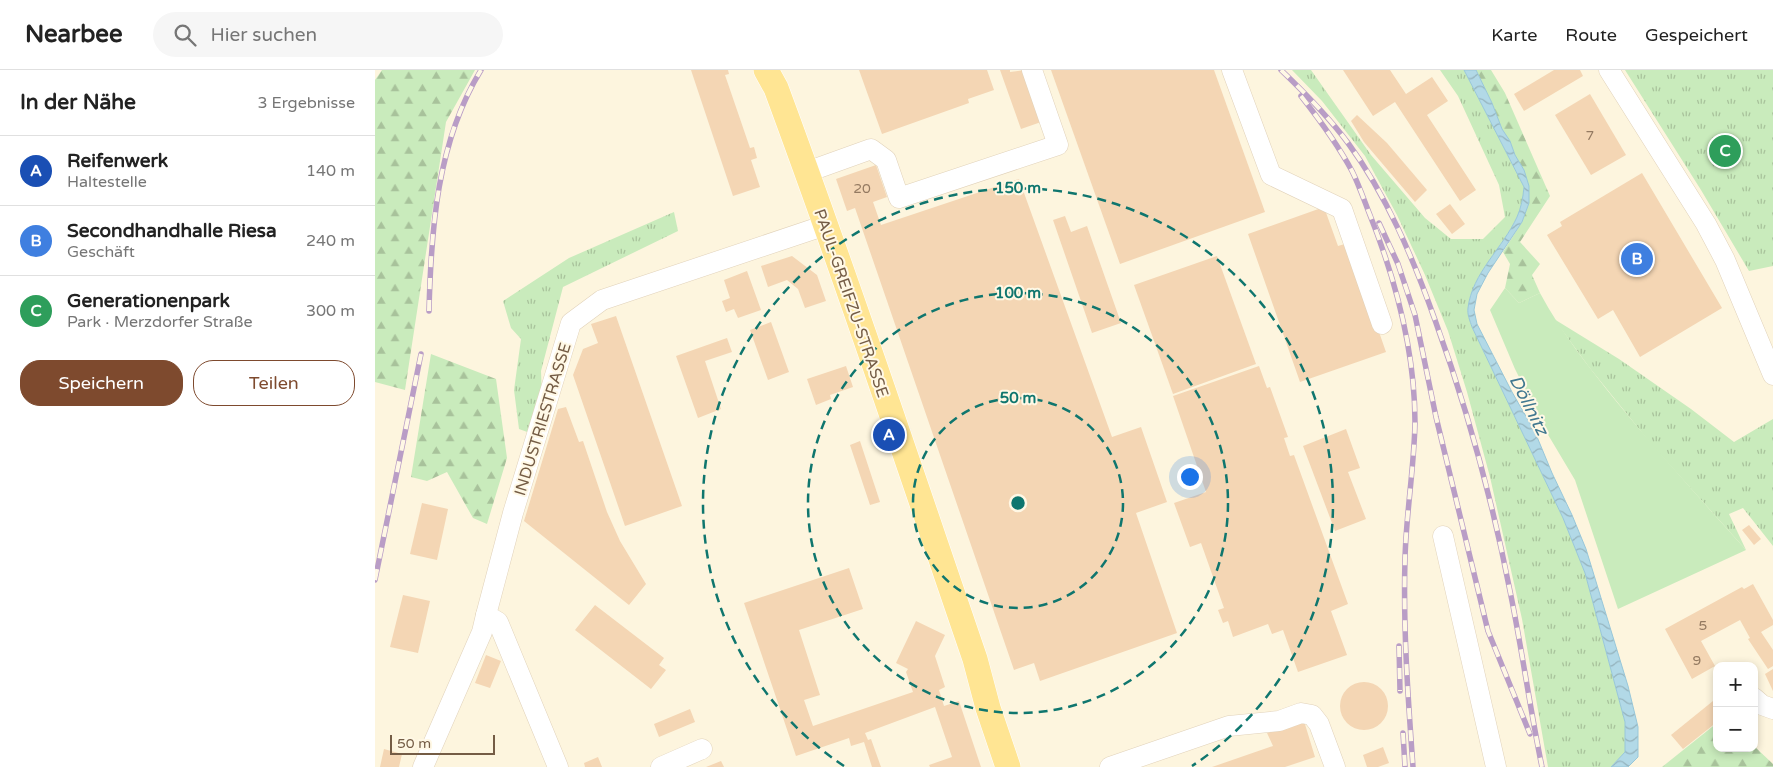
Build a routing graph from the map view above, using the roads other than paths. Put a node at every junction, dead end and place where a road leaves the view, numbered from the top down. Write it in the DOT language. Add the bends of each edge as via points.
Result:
graph roads {
  1 [pos="766,70"];
  2 [pos="1032,70"];
  3 [pos="1232,70"];
  4 [pos="1609,70"];
  5 [pos="807,172"];
  6 [pos="826,225"];
  7 [pos="1382,324"];
  8 [pos="1773,375"];
  9 [pos="1443,536"];
  10 [pos="485,615"];
  11 [pos="1758,701"];
  12 [pos="1773,709"];
  13 [pos="702,749"];
  14 [pos="423,767"];
  15 [pos="558,767"];
  16 [pos="661,767"];
  17 [pos="1008,767"];
  18 [pos="1110,767"];
  19 [pos="1335,767"];
  20 [pos="1496,767"];
  1 -- 5 [label="main road, PAUL-GREIFZU-STRASSE" via="776,88"];
  2 -- 5 [label="street" via="1058,145 899,198 886,160 871,149"];
  3 -- 7 [label="street" via="1271,176 1342,209"];
  4 -- 8 [label="street" via="1706,224 1725,260"];
  5 -- 6 [label="main road, PAUL-GREIFZU-STRASSE"];
  6 -- 10 [label="street, INDUSTRIESTRASSE" via="602,300 571,322"];
  6 -- 17 [label="main road, PAUL-GREIFZU-STRASSE" via="975,659"];
  9 -- 20 [label="street"];
  10 -- 14 [label="street, INDUSTRIESTRASSE" via="482,632"];
  10 -- 15 [label="street" via="498,622"];
  11 -- 12 [label="street"];
  13 -- 16 [label="street"];
  18 -- 19 [label="street" via="1229,726 1279,721 1301,713 1312,716 1319,724"];
}
